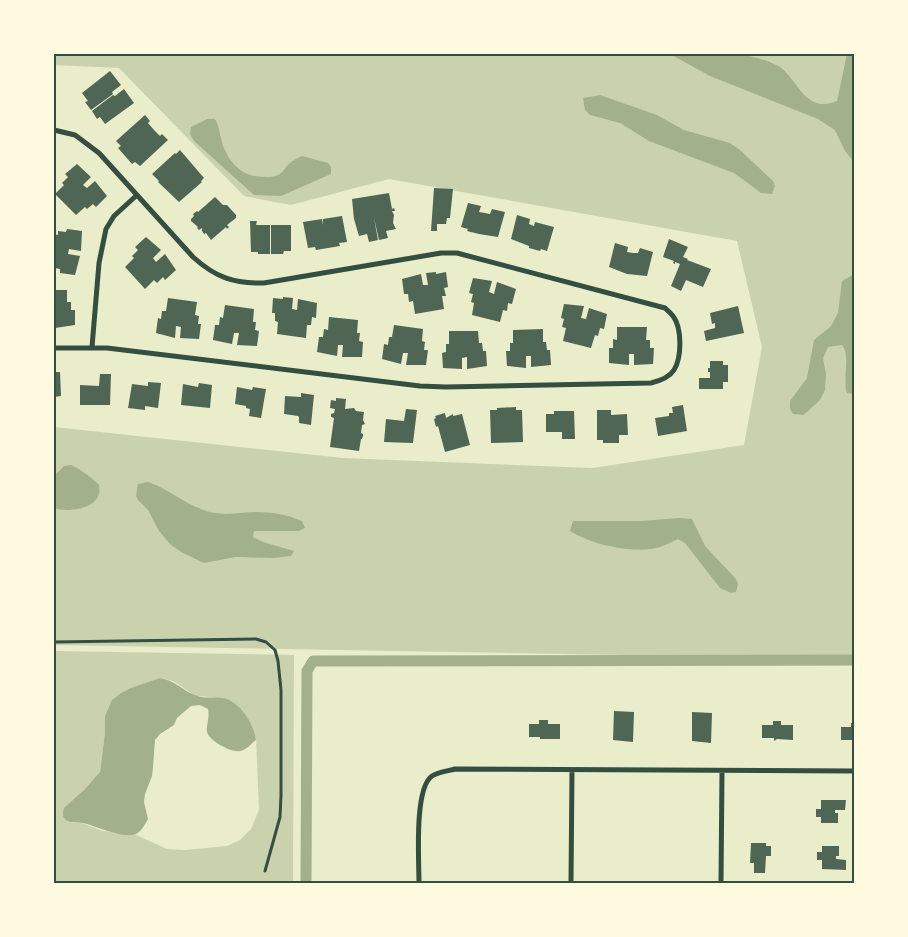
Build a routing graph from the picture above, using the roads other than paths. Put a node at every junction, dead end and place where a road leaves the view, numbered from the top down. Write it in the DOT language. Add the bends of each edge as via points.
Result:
graph roads {
  1 [pos="54,130"];
  2 [pos="137,196"];
  3 [pos="92,347"];
  4 [pos="54,348"];
  5 [pos="54,642"];
  6 [pos="572,770"];
  7 [pos="722,771"];
  8 [pos="854,771"];
  9 [pos="265,871"];
  10 [pos="419,883"];
  11 [pos="571,883"];
  12 [pos="721,883"];
  1 -- 2 [label="street" via="75,135 88,143"];
  2 -- 3 [label="street" via="114,216 106,229 98,263"];
  2 -- 3 [label="street" via="193,257 221,277 264,284 441,253 464,254 664,308 674,316 678,329 679,358 674,371 664,379 650,383 446,387"];
  3 -- 4 [label="street"];
  5 -- 9 [label="lane" via="256,639 275,650 281,690 281,795 280,817"];
  6 -- 7 [label="street"];
  6 -- 10 [label="street" via="455,769 432,776 424,786 420,803"];
  6 -- 11 [label="street"];
  7 -- 8 [label="street"];
  7 -- 12 [label="street"];
}
